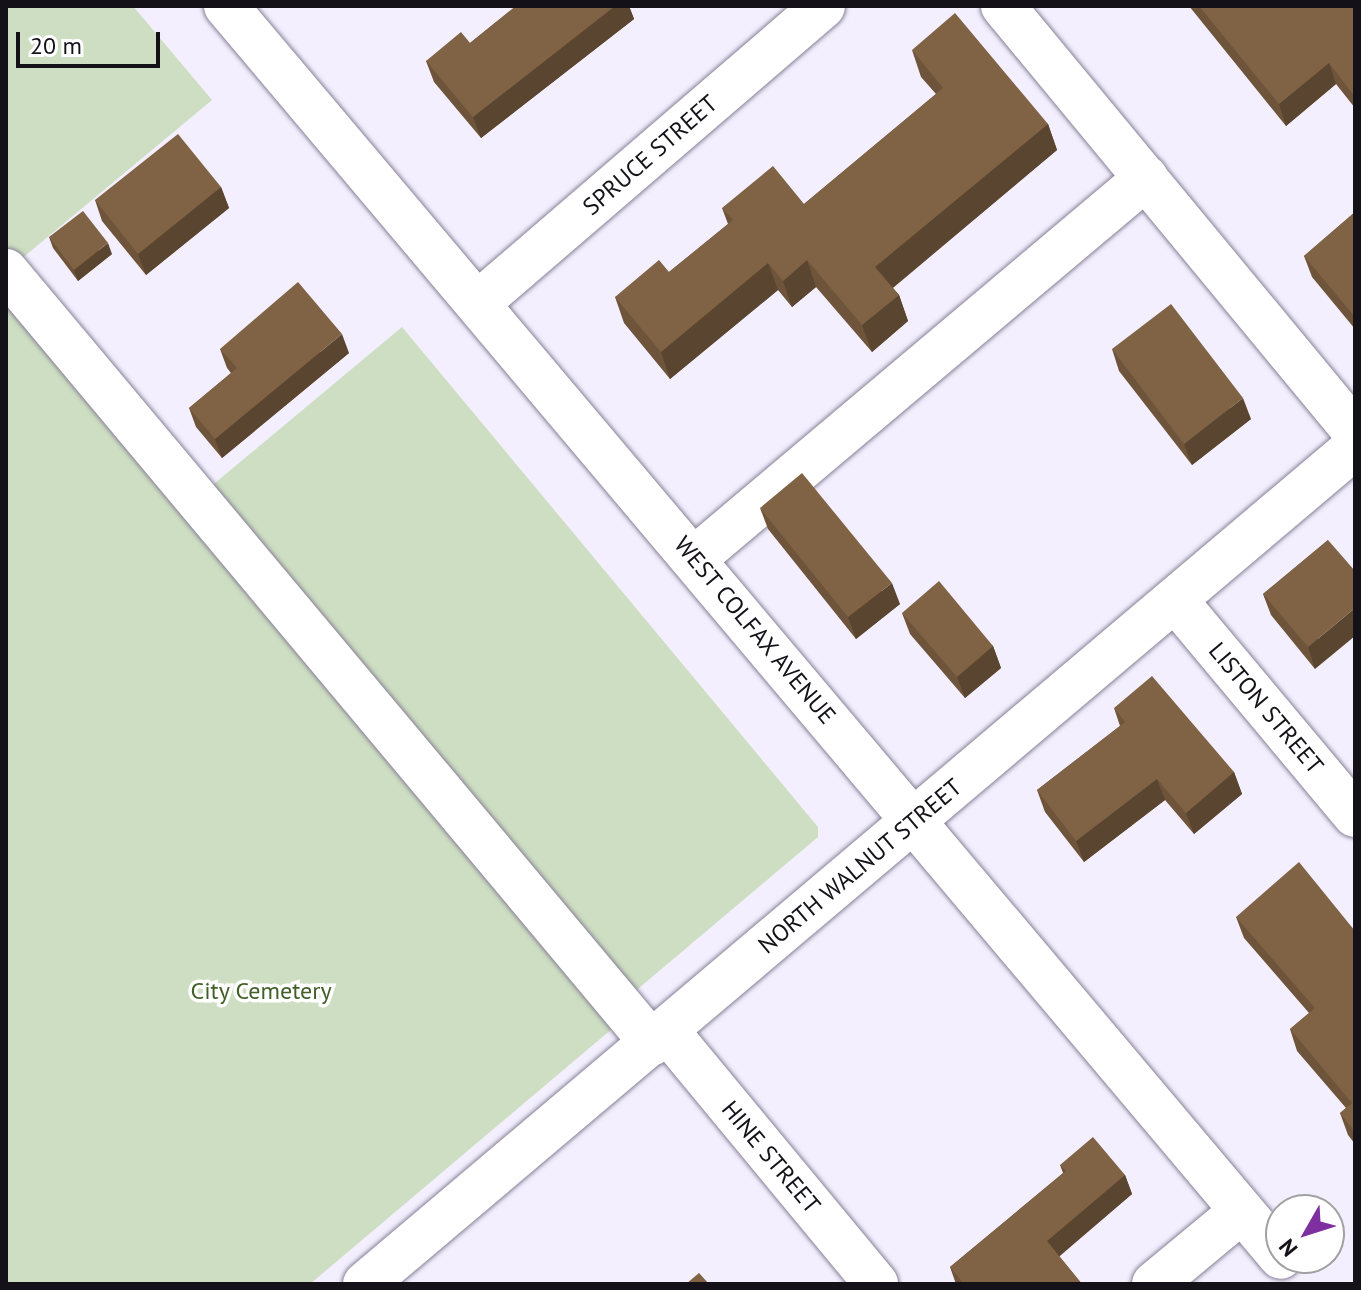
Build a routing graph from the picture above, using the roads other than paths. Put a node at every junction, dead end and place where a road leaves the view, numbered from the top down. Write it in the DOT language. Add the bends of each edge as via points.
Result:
graph roads {
  1 [pos="226,6"];
  2 [pos="823,6"];
  3 [pos="1003,6"];
  4 [pos="1146,178"];
  5 [pos="6,271"];
  6 [pos="478,303"];
  7 [pos="1355,432"];
  8 [pos="1355,447"];
  9 [pos="695,558"];
  10 [pos="1176,601"];
  11 [pos="1355,815"];
  12 [pos="914,820"];
  13 [pos="659,1037"];
  14 [pos="1242,1211"];
  15 [pos="1265,1239"];
  16 [pos="365,1284"];
  17 [pos="876,1284"];
  18 [pos="1154,1284"];
  1 -- 6 [label="street, WEST COLFAX AVENUE"];
  2 -- 6 [label="street, SPRUCE STREET"];
  3 -- 4 [label="street"];
  4 -- 7 [label="street"];
  4 -- 9 [label="street"];
  5 -- 13 [label="street, HINE STREET"];
  6 -- 9 [label="street, WEST COLFAX AVENUE"];
  8 -- 10 [label="street, NORTH WALNUT STREET"];
  9 -- 12 [label="street, WEST COLFAX AVENUE"];
  10 -- 11 [label="street, LISTON STREET"];
  10 -- 12 [label="street, NORTH WALNUT STREET"];
  12 -- 13 [label="street, NORTH WALNUT STREET"];
  12 -- 14 [label="street, WEST COLFAX AVENUE"];
  13 -- 16 [label="street, NORTH WALNUT STREET"];
  13 -- 17 [label="street, HINE STREET"];
  14 -- 15 [label="street, WEST COLFAX AVENUE"];
  14 -- 18 [label="street"];
}
